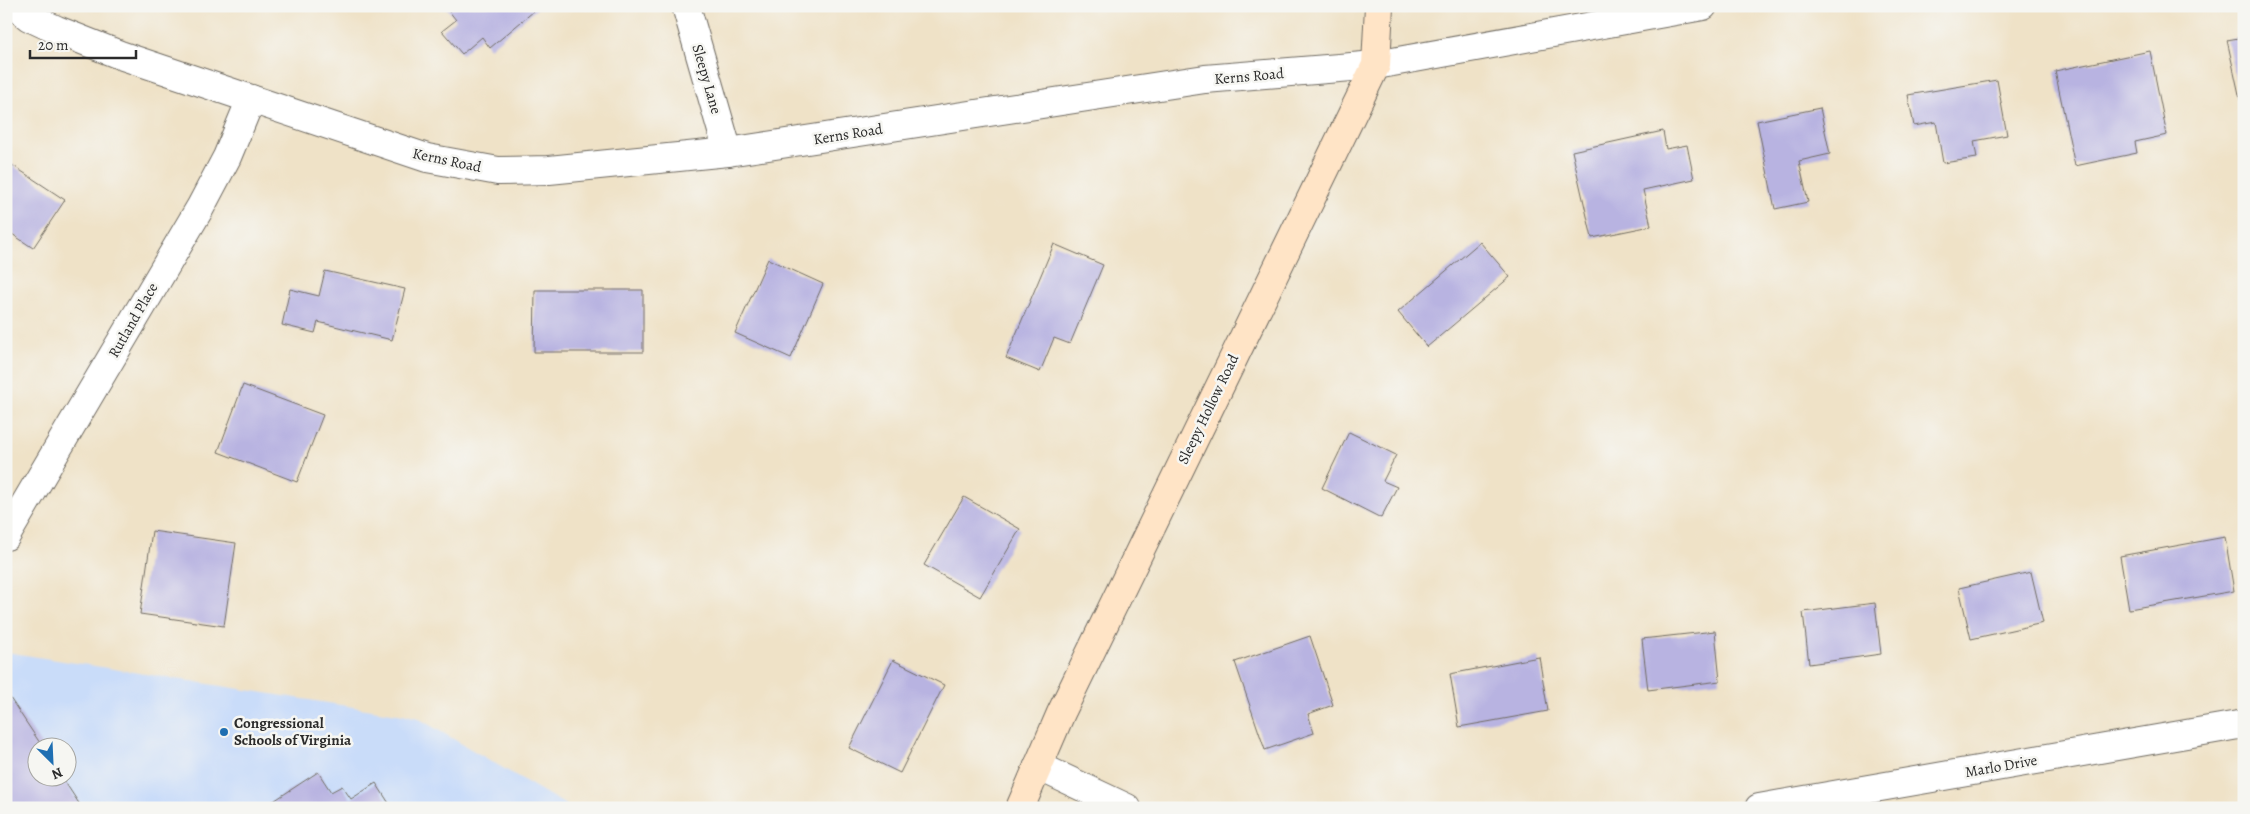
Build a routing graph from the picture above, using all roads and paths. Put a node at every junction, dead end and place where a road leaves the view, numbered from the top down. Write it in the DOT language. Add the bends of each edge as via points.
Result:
graph roads {
  1 [pos="15,6"];
  2 [pos="686,6"];
  3 [pos="1379,6"];
  4 [pos="1703,6"];
  5 [pos="1376,65"];
  6 [pos="251,99"];
  7 [pos="728,152"];
  8 [pos="6,536"];
  9 [pos="2244,724"];
  10 [pos="1038,766"];
  11 [pos="1020,808"];
  12 [pos="1127,808"];
  13 [pos="1759,808"];
  1 -- 6 [label="street, Kerns Road" via="29,17 57,30"];
  2 -- 7 [label="street, Sleepy Lane"];
  3 -- 5 [label="main road, Sleepy Hollow Road"];
  4 -- 5 [label="street, Kerns Road"];
  5 -- 7 [label="street, Kerns Road" via="1205,79"];
  5 -- 10 [label="main road, Sleepy Hollow Road"];
  6 -- 7 [label="street, Kerns Road" via="427,158 498,171 549,170"];
  6 -- 8 [label="street, Rutland Place" via="227,157 200,208"];
  9 -- 13 [label="street, Marlo Drive"];
  10 -- 11 [label="main road, Sleepy Hollow Road"];
  10 -- 12 [label="street"];
}
